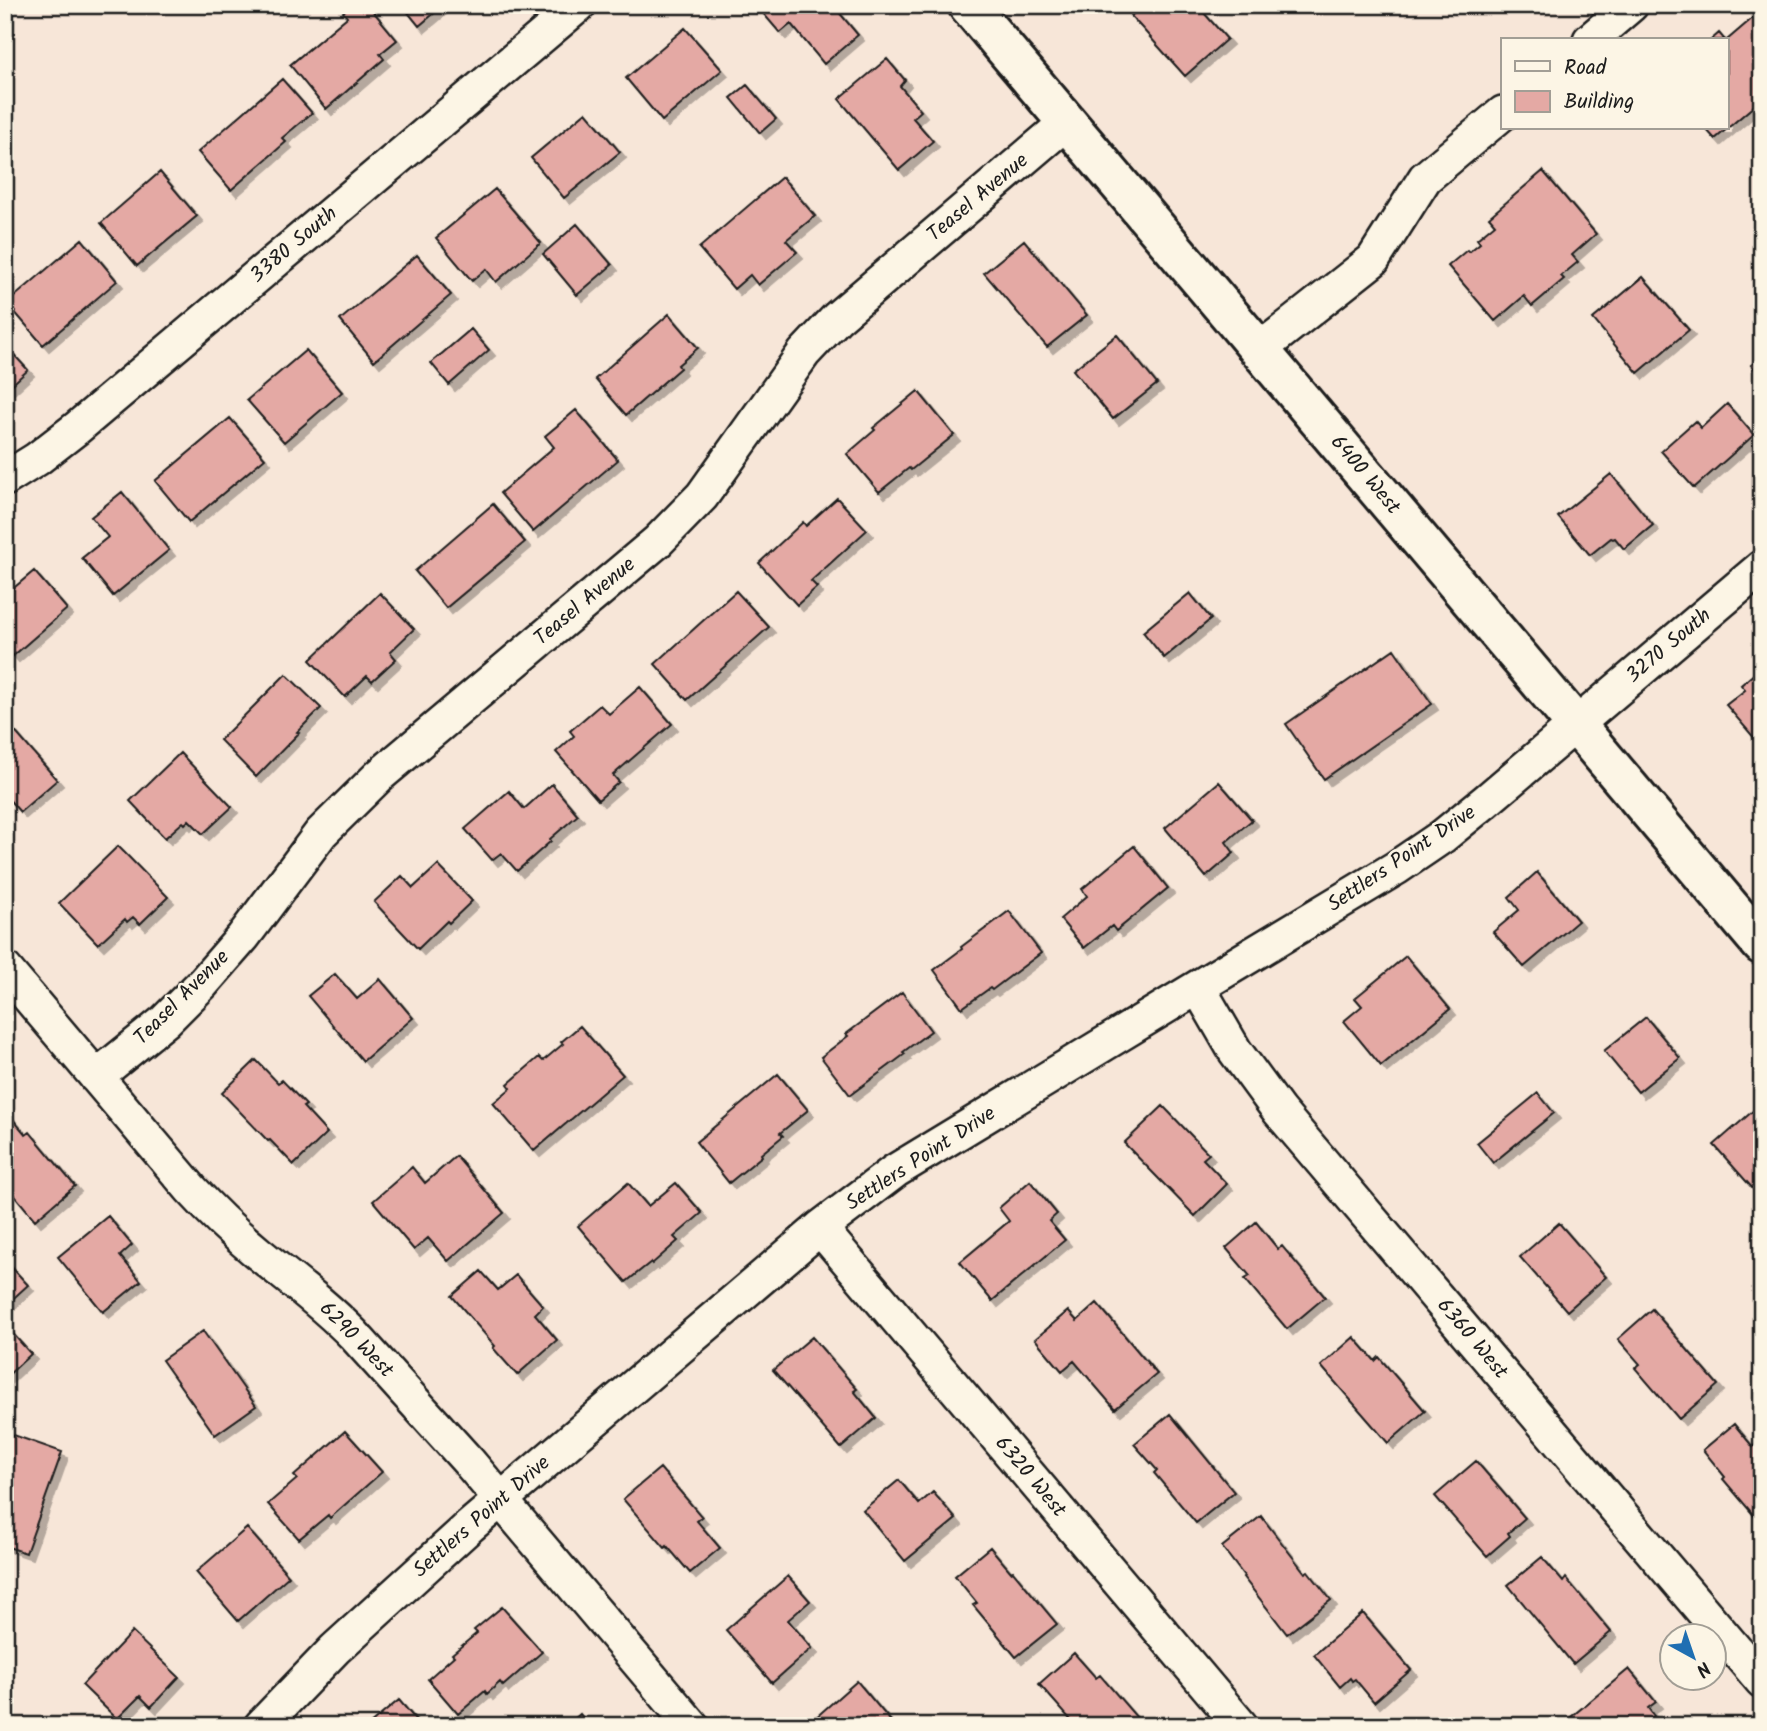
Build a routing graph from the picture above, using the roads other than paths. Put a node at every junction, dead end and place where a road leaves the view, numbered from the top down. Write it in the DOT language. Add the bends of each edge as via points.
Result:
graph roads {
  1 [pos="579,5"];
  2 [pos="968,5"];
  3 [pos="1631,5"];
  4 [pos="1592,38"];
  5 [pos="1501,115"];
  6 [pos="1067,122"];
  7 [pos="1259,349"];
  8 [pos="5,480"];
  9 [pos="1762,567"];
  10 [pos="1576,725"];
  11 [pos="1762,945"];
  12 [pos="5,969"];
  13 [pos="1198,987"];
  14 [pos="96,1077"];
  15 [pos="820,1228"];
  16 [pos="500,1499"];
  17 [pos="1762,1681"];
  18 [pos="261,1726"];
  19 [pos="692,1726"];
  20 [pos="1241,1726"];
  1 -- 8 [label="street, 3380 South" via="88,419"];
  2 -- 6 [label="street, 6400 West"];
  3 -- 4 [label="street"];
  5 -- 7 [label="street" via="1425,178 1373,260"];
  6 -- 7 [label="street, 6400 West"];
  6 -- 14 [label="street, Teasel Avenue" via="837,318 804,353 702,496 658,541 380,775 321,833 203,983"];
  7 -- 10 [label="street, 6400 West"];
  9 -- 10 [label="street, 3270 South"];
  10 -- 11 [label="street, 6400 West"];
  10 -- 13 [label="street, Settlers Point Drive" via="1443,836"];
  12 -- 14 [label="street, 6290 West"];
  13 -- 15 [label="street, Settlers Point Drive" via="895,1171"];
  13 -- 17 [label="street, 6360 West" via="1235,1051 1279,1111"];
  14 -- 16 [label="street, 6290 West" via="213,1213 336,1316"];
  15 -- 16 [label="street, Settlers Point Drive"];
  15 -- 20 [label="street, 6320 West"];
  16 -- 18 [label="street, Settlers Point Drive" via="335,1649"];
  16 -- 19 [label="street, 6290 West"];
}
